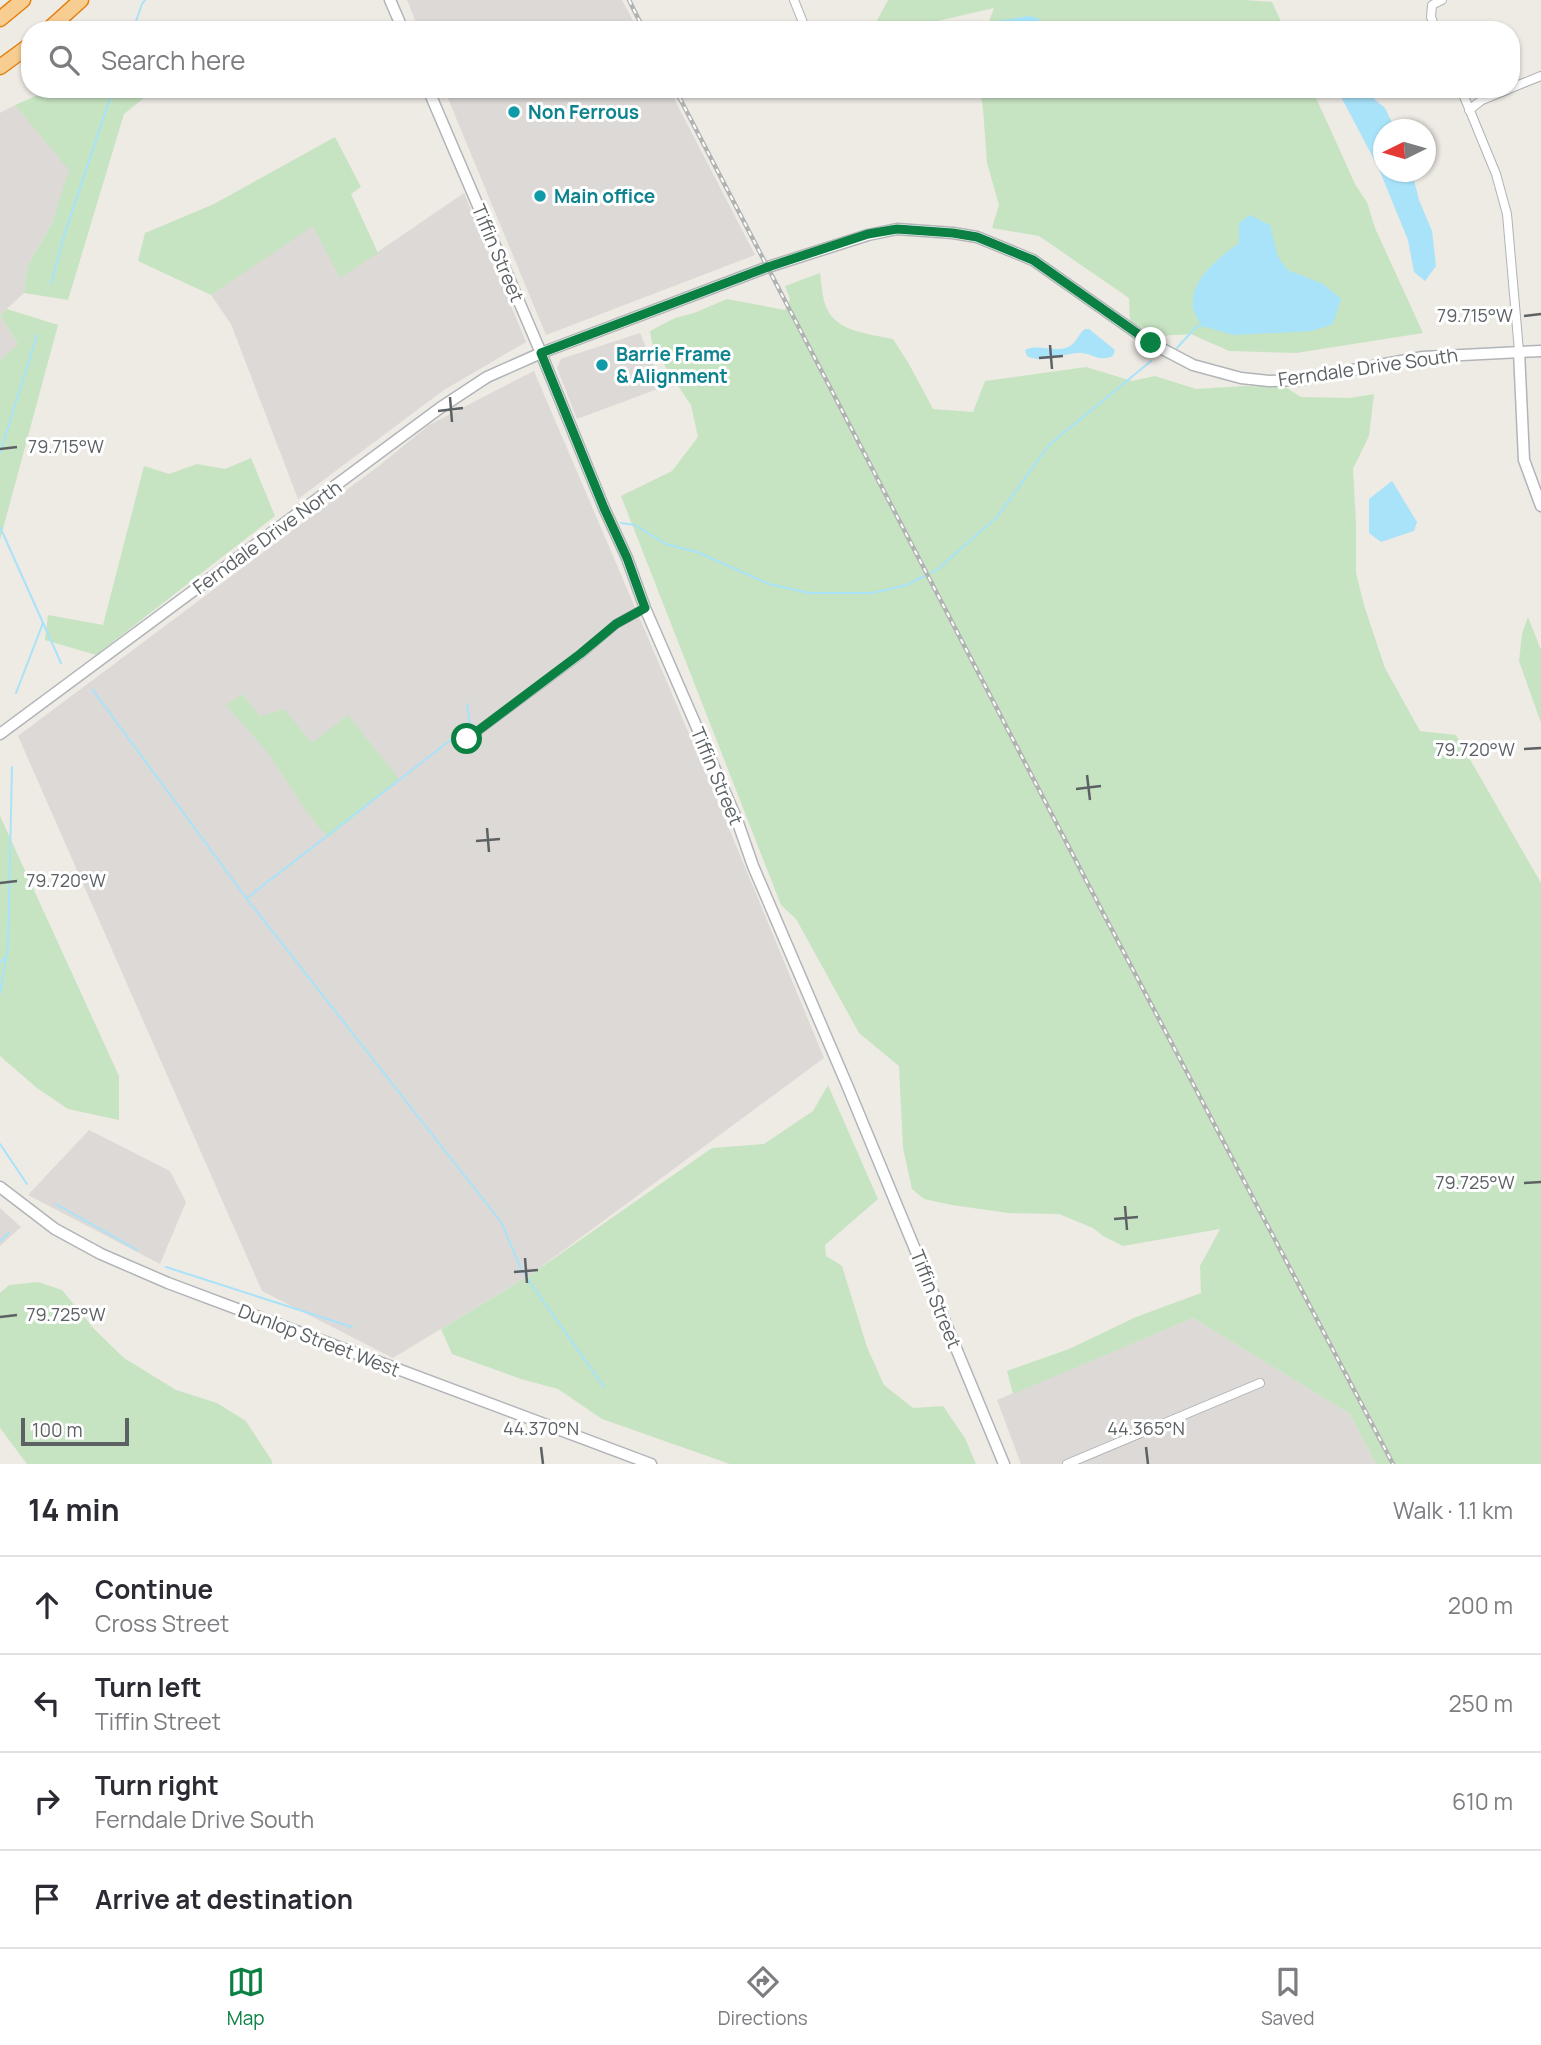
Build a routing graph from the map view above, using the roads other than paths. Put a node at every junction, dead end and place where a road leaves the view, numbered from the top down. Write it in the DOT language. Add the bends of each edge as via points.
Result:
graph roads {
  1 [pos="23,0"];
  2 [pos="81,0"];
  3 [pos="390,0"];
  4 [pos="794,0"];
  5 [pos="1442,0"];
  6 [pos="0,19"];
  7 [pos="58,21"];
  8 [pos="399,21"];
  9 [pos="802,21"];
  10 [pos="1433,21"];
  11 [pos="21,52"];
  12 [pos="0,67"];
  13 [pos="1541,76"];
  14 [pos="1520,85"];
  15 [pos="432,98"];
  16 [pos="1464,98"];
  17 [pos="1487,98"];
  18 [pos="1469,110"];
  19 [pos="1519,351"];
  20 [pos="1541,351"];
  21 [pos="541,353"];
  22 [pos="1541,506"];
  23 [pos="645,608"];
  24 [pos="0,734"];
  25 [pos="467,739"];
  26 [pos="0,1187"];
  27 [pos="1260,1383"];
  28 [pos="651,1464"];
  29 [pos="1004,1464"];
  30 [pos="1067,1464"];
  1 -- 6 [label="highway"];
  2 -- 7 [label="highway"];
  3 -- 8 [label="main road"];
  4 -- 9 [label="street"];
  5 -- 10 [label="street" via="1432,5"];
  11 -- 12 [label="highway"];
  13 -- 14 [label="street"];
  15 -- 21 [label="main road, Tiffin Street"];
  16 -- 18 [label="street"];
  17 -- 18 [label="street"];
  18 -- 19 [label="street" via="1507,214"];
  19 -- 20 [label="main road, Ferndale Drive South"];
  19 -- 21 [label="main road, Ferndale Drive South" via="1423,357 1298,380 1241,378 1193,365 1151,343 1033,260 977,237 897,229 768,267"];
  19 -- 22 [label="main road" via="1524,460"];
  21 -- 23 [label="main road, Tiffin Street"];
  21 -- 24 [label="main road, Ferndale Drive North" via="487,377 440,408"];
  23 -- 25 [label="street" via="616,624"];
  23 -- 29 [label="main road, Tiffin Street"];
  26 -- 28 [label="main road, Dunlop Street West" via="55,1229 168,1283"];
  27 -- 30 [label="street"];
}
